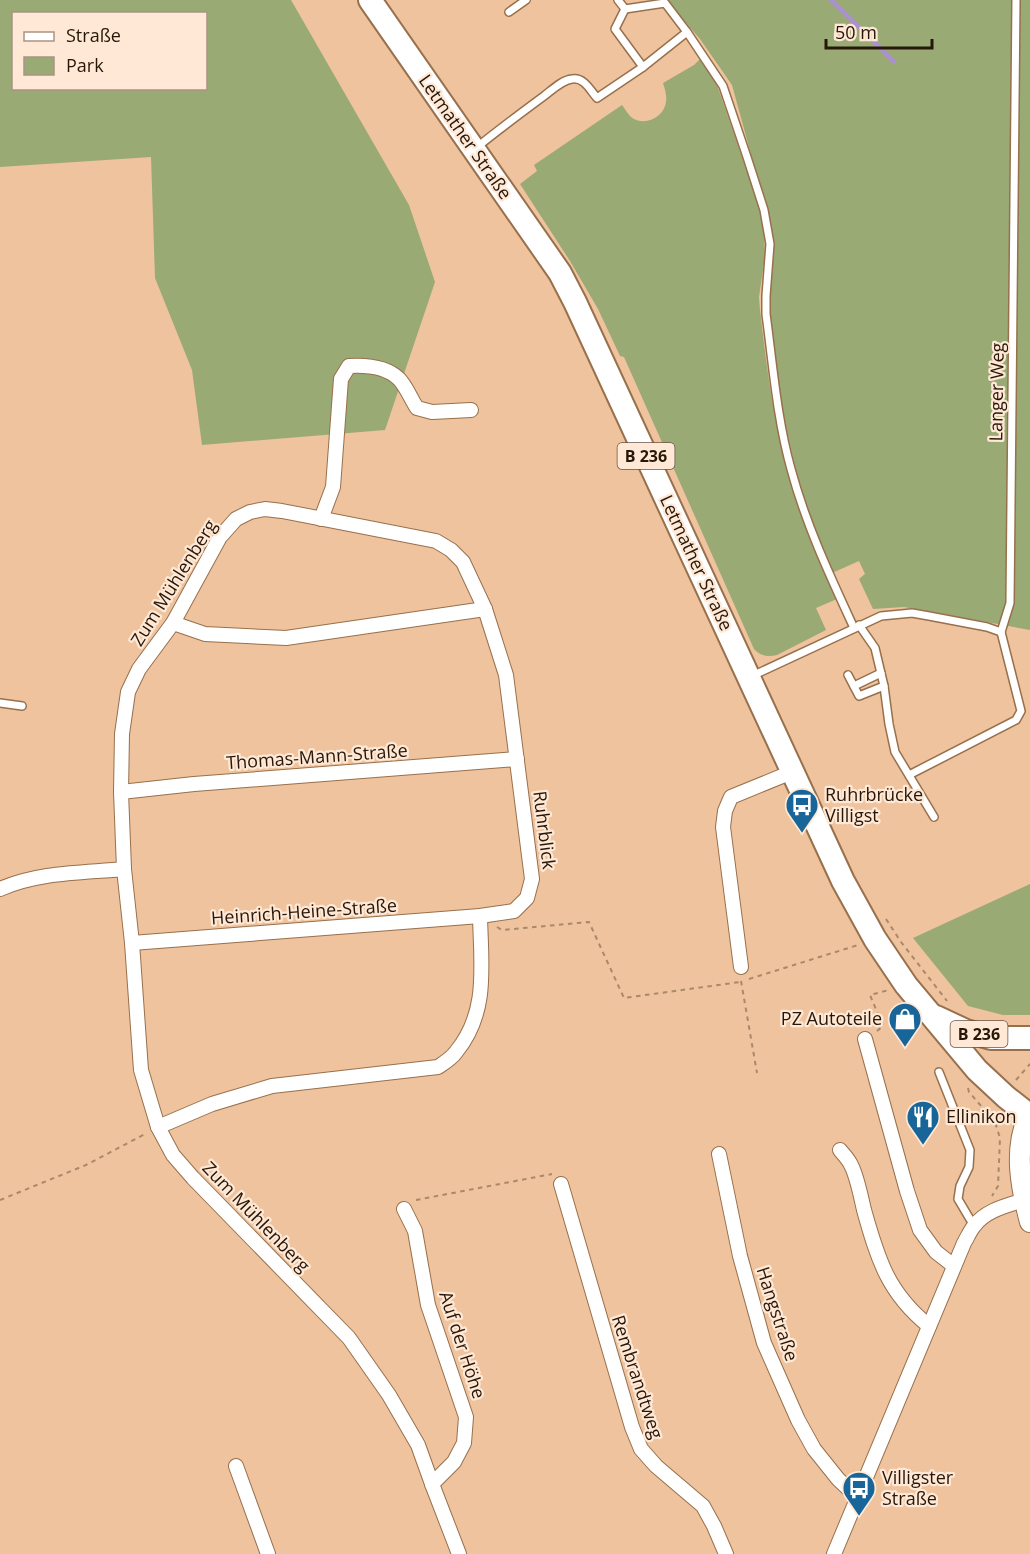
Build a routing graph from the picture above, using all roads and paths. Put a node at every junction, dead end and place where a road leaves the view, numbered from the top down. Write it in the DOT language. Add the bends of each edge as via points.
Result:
graph roads {
  1 [pos="370,0"];
  2 [pos="526,0"];
  3 [pos="618,0"];
  4 [pos="1016,0"];
  5 [pos="625,9"];
  6 [pos="509,12"];
  7 [pos="687,32"];
  8 [pos="642,67"];
  9 [pos="474,150"];
  10 [pos="471,410"];
  11 [pos="321,519"];
  12 [pos="485,609"];
  13 [pos="173,623"];
  14 [pos="856,626"];
  15 [pos="1001,632"];
  16 [pos="881,673"];
  17 [pos="848,675"];
  18 [pos="749,678"];
  19 [pos="854,686"];
  20 [pos="884,686"];
  21 [pos="0,703"];
  22 [pos="22,706"];
  23 [pos="517,759"];
  24 [pos="792,772"];
  25 [pos="909,776"];
  26 [pos="121,792"];
  27 [pos="934,817"];
  28 [pos="124,869"];
  29 [pos="0,889"];
  30 [pos="884,914"];
  31 [pos="480,916"];
  32 [pos="502,930"];
  33 [pos="875,939"];
  34 [pos="132,943"];
  35 [pos="741,974"];
  36 [pos="906,985"];
  37 [pos="942,1011"];
  38 [pos="1030,1038"];
  39 [pos="865,1039"];
  40 [pos="1030,1064"];
  41 [pos="939,1072"];
  42 [pos="757,1073"];
  43 [pos="1017,1079"];
  44 [pos="967,1084"];
  45 [pos="1030,1115"];
  46 [pos="158,1127"];
  47 [pos="840,1150"];
  48 [pos="719,1154"];
  49 [pos="561,1184"];
  50 [pos="985,1199"];
  51 [pos="0,1200"];
  52 [pos="1024,1200"];
  53 [pos="404,1209"];
  54 [pos="1030,1222"];
  55 [pos="974,1226"];
  56 [pos="954,1266"];
  57 [pos="929,1326"];
  58 [pos="236,1466"];
  59 [pos="432,1484"];
  60 [pos="858,1498"];
  61 [pos="268,1554"];
  62 [pos="459,1554"];
  63 [pos="726,1554"];
  64 [pos="834,1554"];
  1 -- 9 [label="main road, Letmather Straße / B 236"];
  2 -- 6 [label="lane"];
  3 -- 5 [label="lane"];
  4 -- 15 [label="lane, Langer Weg" via="1010,603"];
  5 -- 7 [label="lane" via="665,3"];
  5 -- 8 [label="lane" via="615,29"];
  7 -- 8 [label="lane"];
  7 -- 14 [label="lane" via="723,86 764,210 770,244 766,314 788,457 801,505"];
  8 -- 9 [label="lane" via="597,98 585,82 571,79"];
  9 -- 18 [label="main road, Letmather Straße / B 236" via="560,273"];
  10 -- 11 [label="street" via="432,412 417,408 399,379 383,369 349,366 341,379 333,487"];
  11 -- 12 [label="street, Ruhrblick" via="436,541 463,562"];
  11 -- 13 [label="street, Zum Mühlenberg" via="265,509 236,519 220,537"];
  12 -- 13 [label="street" via="286,638 205,634"];
  12 -- 23 [label="street, Ruhrblick" via="506,675"];
  13 -- 26 [label="street, Zum Mühlenberg" via="139,669 128,692 122,734"];
  14 -- 15 [label="lane" via="881,616 912,614"];
  14 -- 16 [label="lane" via="874,648"];
  14 -- 18 [label="lane"];
  15 -- 25 [label="lane" via="1021,711 1016,720"];
  16 -- 19 [label="lane"];
  16 -- 20 [label="lane"];
  17 -- 19 [label="lane"];
  18 -- 24 [label="main road, Letmather Straße / B 236"];
  19 -- 20 [label="lane" via="859,696"];
  20 -- 25 [label="lane" via="895,752"];
  21 -- 22 [label="lane"];
  23 -- 26 [label="street, Thomas-Mann-Straße"];
  23 -- 31 [label="street, Ruhrblick" via="532,879 527,898 514,911"];
  24 -- 33 [label="main road, Letmather Straße / B 236"];
  24 -- 35 [label="street" via="731,797 725,811 723,827"];
  25 -- 27 [label="lane"];
  26 -- 28 [label="street, Zum Mühlenberg"];
  28 -- 29 [label="street" via="49,875"];
  28 -- 34 [label="street, Zum Mühlenberg"];
  30 -- 37 [label="path"];
  31 -- 34 [label="street, Heinrich-Heine-Straße"];
  31 -- 46 [label="street" via="482,985 478,1013 455,1054 438,1067 272,1086 212,1104"];
  32 -- 35 [label="path" via="589,922 624,998"];
  33 -- 35 [label="path"];
  33 -- 36 [label="main road, Letmather Straße / B 236"];
  34 -- 46 [label="street, Zum Mühlenberg" via="141,1070"];
  35 -- 42 [label="path"];
  36 -- 37 [label="main road, Letmather Straße / B 236"];
  36 -- 39 [label="path" via="870,995 883,1026"];
  37 -- 38 [label="main road, B 236" via="966,1031 991,1038"];
  37 -- 45 [label="main road, Letmather Straße / B 236" via="977,1070"];
  39 -- 56 [label="street" via="920,1230 936,1252"];
  40 -- 43 [label="path"];
  41 -- 55 [label="lane" via="970,1150 969,1167 958,1199"];
  44 -- 50 [label="path" via="969,1092 995,1122 1000,1138 998,1186"];
  45 -- 52 [label="main road" via="1020,1153"];
  46 -- 51 [label="path" via="86,1165"];
  46 -- 59 [label="street, Zum Mühlenberg" via="173,1155 193,1178 349,1338 418,1445"];
  47 -- 57 [label="street" via="852,1166 883,1271 898,1295"];
  48 -- 60 [label="street, Hangstraße" via="740,1256 764,1343 814,1449"];
  49 -- 53 [label="path" via="554,1174 409,1201"];
  49 -- 63 [label="street, Rembrandtweg" via="640,1449 703,1506"];
  52 -- 54 [label="main road"];
  52 -- 55 [label="street" via="996,1209"];
  53 -- 59 [label="street, Auf der Höhe" via="415,1231 428,1305 465,1417 464,1443 454,1462"];
  55 -- 56 [label="street"];
  56 -- 57 [label="street"];
  57 -- 60 [label="street"];
  58 -- 61 [label="street"];
  59 -- 62 [label="street, Zum Mühlenberg"];
  60 -- 64 [label="street"];
}
